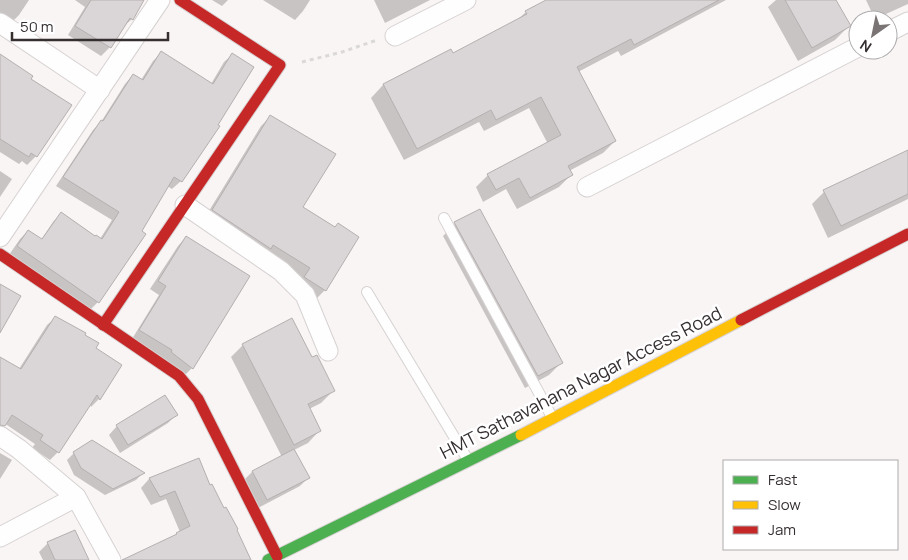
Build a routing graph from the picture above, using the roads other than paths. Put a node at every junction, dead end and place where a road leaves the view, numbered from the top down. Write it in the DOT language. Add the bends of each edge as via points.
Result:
graph roads {
  1 [pos="160,0"];
  2 [pos="180,0"];
  3 [pos="466,0"];
  4 [pos="0,23"];
  5 [pos="395,36"];
  6 [pos="848,52"];
  7 [pos="100,90"];
  8 [pos="587,187"];
  9 [pos="185,205"];
  10 [pos="444,218"];
  11 [pos="908,234"];
  12 [pos="0,238"];
  13 [pos="0,254"];
  14 [pos="366,292"];
  15 [pos="103,325"];
  16 [pos="328,351"];
  17 [pos="553,418"];
  18 [pos="0,436"];
  19 [pos="468,462"];
  20 [pos="76,497"];
  21 [pos="0,537"];
  22 [pos="273,558"];
  23 [pos="111,560"];
  1 -- 7 [label="street"];
  2 -- 9 [label="street" via="280,65"];
  3 -- 5 [label="street"];
  4 -- 7 [label="street"];
  6 -- 8 [label="street"];
  7 -- 12 [label="street"];
  9 -- 15 [label="street"];
  9 -- 16 [label="street" via="281,271 305,295"];
  10 -- 17 [label="lane"];
  11 -- 17 [label="street, HMT Sathavahana Nagar Access Road"];
  13 -- 15 [label="street"];
  14 -- 19 [label="lane"];
  15 -- 22 [label="street" via="179,376 198,399"];
  17 -- 19 [label="street, HMT Sathavahana Nagar Access Road"];
  18 -- 20 [label="street"];
  19 -- 22 [label="street, HMT Sathavahana Nagar Access Road"];
  20 -- 21 [label="street"];
  20 -- 23 [label="street"];
}
